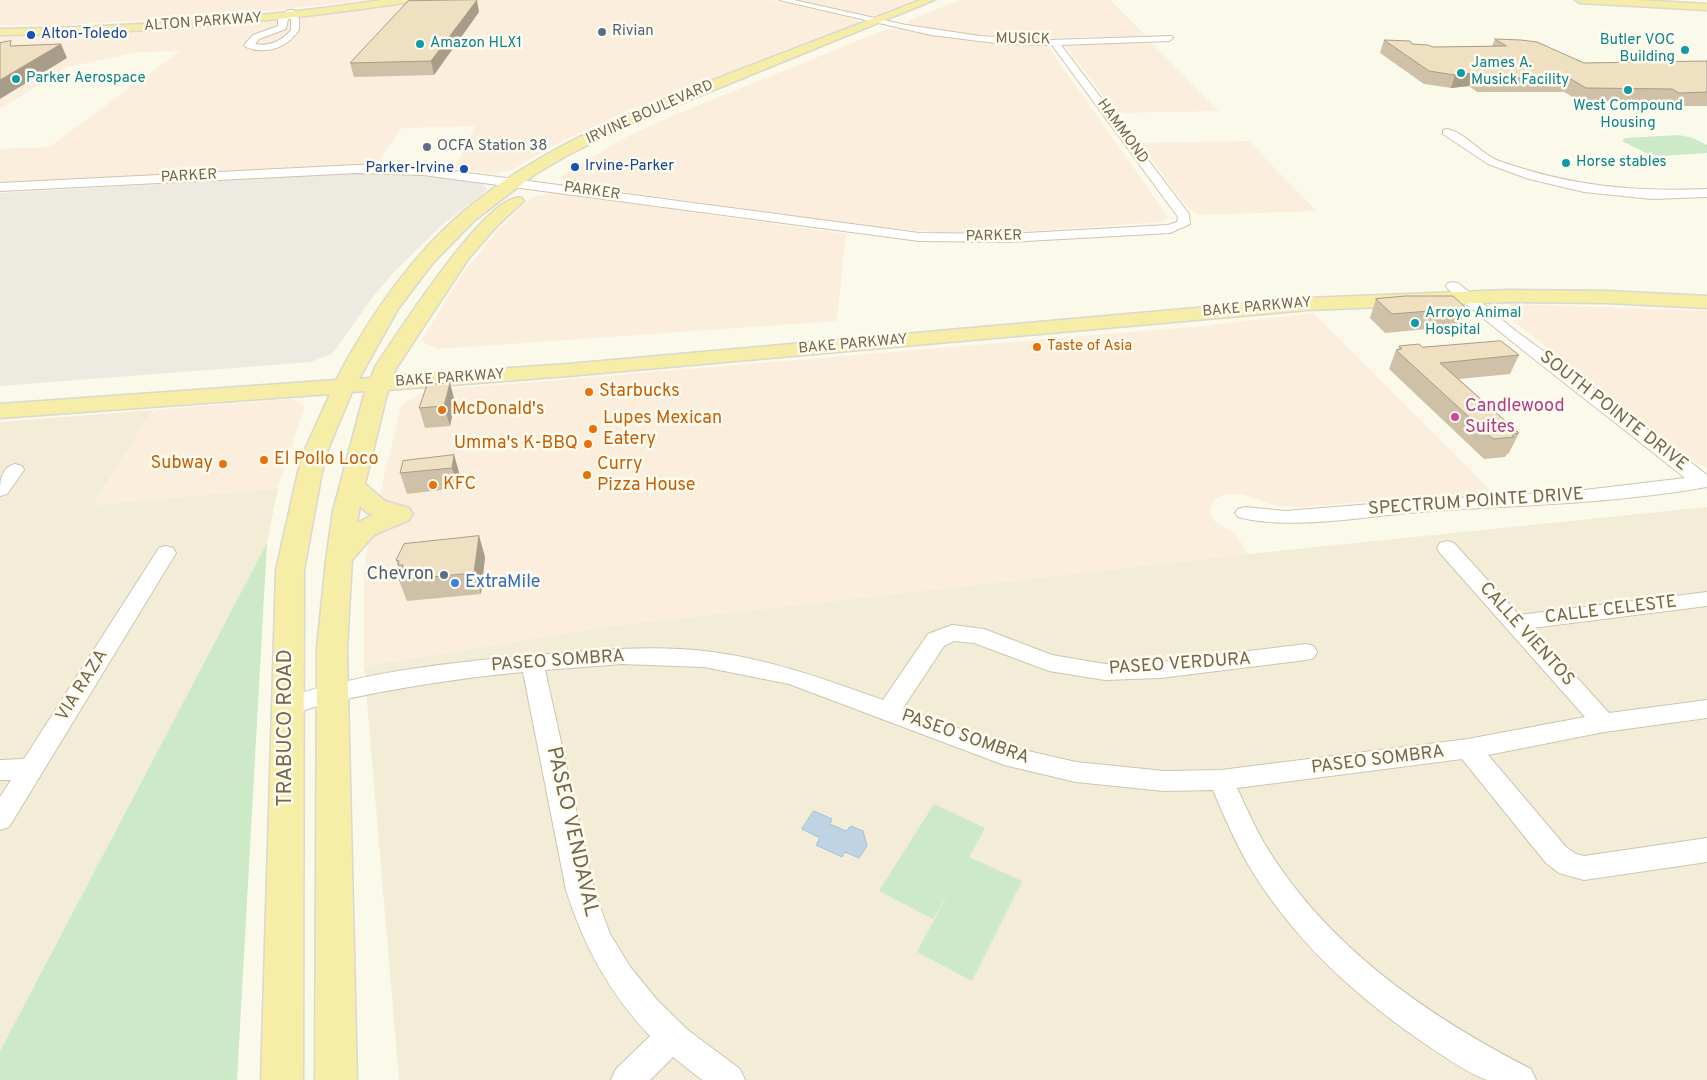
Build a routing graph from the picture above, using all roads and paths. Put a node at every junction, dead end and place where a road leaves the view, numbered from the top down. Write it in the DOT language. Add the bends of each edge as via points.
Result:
graph roads {
  1 [pos="382,0"];
  2 [pos="404,0"];
  3 [pos="783,0"];
  4 [pos="929,0"];
  5 [pos="1580,0"];
  6 [pos="1651,0"];
  7 [pos="942,2"];
  8 [pos="1707,5"];
  9 [pos="290,14"];
  10 [pos="885,22"];
  11 [pos="0,28"];
  12 [pos="0,32"];
  13 [pos="1169,38"];
  14 [pos="1054,41"];
  15 [pos="1447,132"];
  16 [pos="569,164"];
  17 [pos="552,175"];
  18 [pos="516,182"];
  19 [pos="537,184"];
  20 [pos="0,188"];
  21 [pos="1707,193"];
  22 [pos="1183,224"];
  23 [pos="1457,291"];
  24 [pos="1707,293"];
  25 [pos="1707,302"];
  26 [pos="382,375"];
  27 [pos="347,377"];
  28 [pos="0,394"];
  29 [pos="0,410"];
  30 [pos="15,470"];
  31 [pos="1705,482"];
  32 [pos="351,484"];
  33 [pos="0,490"];
  34 [pos="1245,513"];
  35 [pos="1447,548"];
  36 [pos="166,553"];
  37 [pos="338,560"];
  38 [pos="1707,599"];
  39 [pos="1515,623"];
  40 [pos="1306,652"];
  41 [pos="532,663"];
  42 [pos="331,693"];
  43 [pos="289,705"];
  44 [pos="1707,709"];
  45 [pos="888,711"];
  46 [pos="1604,723"];
  47 [pos="1468,749"];
  48 [pos="31,769"];
  49 [pos="0,770"];
  50 [pos="1221,780"];
  51 [pos="0,819"];
  52 [pos="1707,850"];
  53 [pos="673,1035"];
  54 [pos="282,1080"];
  55 [pos="336,1080"];
  56 [pos="627,1080"];
  57 [pos="729,1080"];
  58 [pos="1520,1080"];
  1 -- 9 [label="main road, ALTON PARKWAY"];
  2 -- 9 [label="main road, ALTON PARKWAY"];
  3 -- 10 [label="street, MUSICK"];
  4 -- 10 [label="main road, IRVINE BOULEVARD"];
  5 -- 8 [label="main road"];
  6 -- 8 [label="main road"];
  7 -- 10 [label="main road, IRVINE BOULEVARD"];
  9 -- 9 [label="street" via="282,20 283,28 256,37 249,45 268,47 282,42 295,30 295,18"];
  9 -- 11 [label="main road, ALTON PARKWAY" via="140,25"];
  9 -- 12 [label="main road, ALTON PARKWAY" via="123,29"];
  10 -- 14 [label="street, MUSICK" via="972,39"];
  10 -- 16 [label="main road, IRVINE BOULEVARD" via="673,110"];
  10 -- 18 [label="main road, IRVINE BOULEVARD" via="634,116"];
  13 -- 14 [label="street, MUSICK"];
  14 -- 22 [label="street, HAMMOND" via="1184,217"];
  15 -- 21 [label="street" via="1492,162 1584,188 1652,195"];
  17 -- 19 [label="main road"];
  18 -- 19 [label="street, PARKER"];
  18 -- 20 [label="street, PARKER" via="423,171 357,169"];
  18 -- 27 [label="main road, IRVINE BOULEVARD" via="469,216 426,257 388,308"];
  19 -- 22 [label="street, PARKER" via="919,237 1017,237 1170,229"];
  19 -- 26 [label="main road" via="491,222 462,255"];
  23 -- 24 [label="main road, BAKE PARKWAY" via="1568,286"];
  23 -- 25 [label="main road, BAKE PARKWAY"];
  23 -- 26 [label="main road, BAKE PARKWAY" via="824,348"];
  23 -- 31 [label="street, SOUTH POINTE DRIVE"];
  26 -- 27 [label="main road, BAKE PARKWAY"];
  26 -- 32 [label="main road"];
  27 -- 28 [label="main road, BAKE PARKWAY"];
  27 -- 29 [label="main road, BAKE PARKWAY"];
  27 -- 43 [label="main road, TRABUCO ROAD" via="314,456 296,531 290,570"];
  30 -- 33 [label="street"];
  31 -- 34 [label="street, SPECTRUM POINTE DRIVE" via="1568,498 1285,517"];
  32 -- 37 [label="main road"];
  32 -- 37 [label="main road" via="376,507 400,514 380,520 360,532"];
  35 -- 39 [label="street, CALLE VIENTOS"];
  36 -- 48 [label="street, VIA RAZA"];
  37 -- 42 [label="main road"];
  38 -- 39 [label="street, CALLE CELESTE"];
  39 -- 46 [label="street, CALLE VIENTOS"];
  40 -- 45 [label="street, PASEO VERDURA" via="1160,670 1105,672 1049,663 976,635 952,633 936,640"];
  41 -- 42 [label="street, PASEO SOMBRA" via="461,669"];
  41 -- 45 [label="street, PASEO SOMBRA" via="622,656 704,659 792,676"];
  41 -- 53 [label="street, PASEO VENDAVAL" via="580,890 591,922 609,960 634,996"];
  42 -- 43 [label="street, PASEO SOMBRA"];
  42 -- 55 [label="main road"];
  43 -- 54 [label="main road, TRABUCO ROAD"];
  44 -- 46 [label="street, PASEO SOMBRA"];
  45 -- 50 [label="street, PASEO SOMBRA" via="1004,755 1076,772 1164,781"];
  46 -- 47 [label="street, PASEO SOMBRA"];
  47 -- 50 [label="street, PASEO SOMBRA"];
  47 -- 52 [label="street" via="1556,855 1569,864 1584,868"];
  48 -- 49 [label="street"];
  48 -- 51 [label="street, VIA RAZA"];
  50 -- 58 [label="street" via="1255,852 1284,893 1328,945 1383,995 1422,1024"];
  53 -- 56 [label="street"];
  53 -- 57 [label="street, PASEO VENDAVAL"];
}
